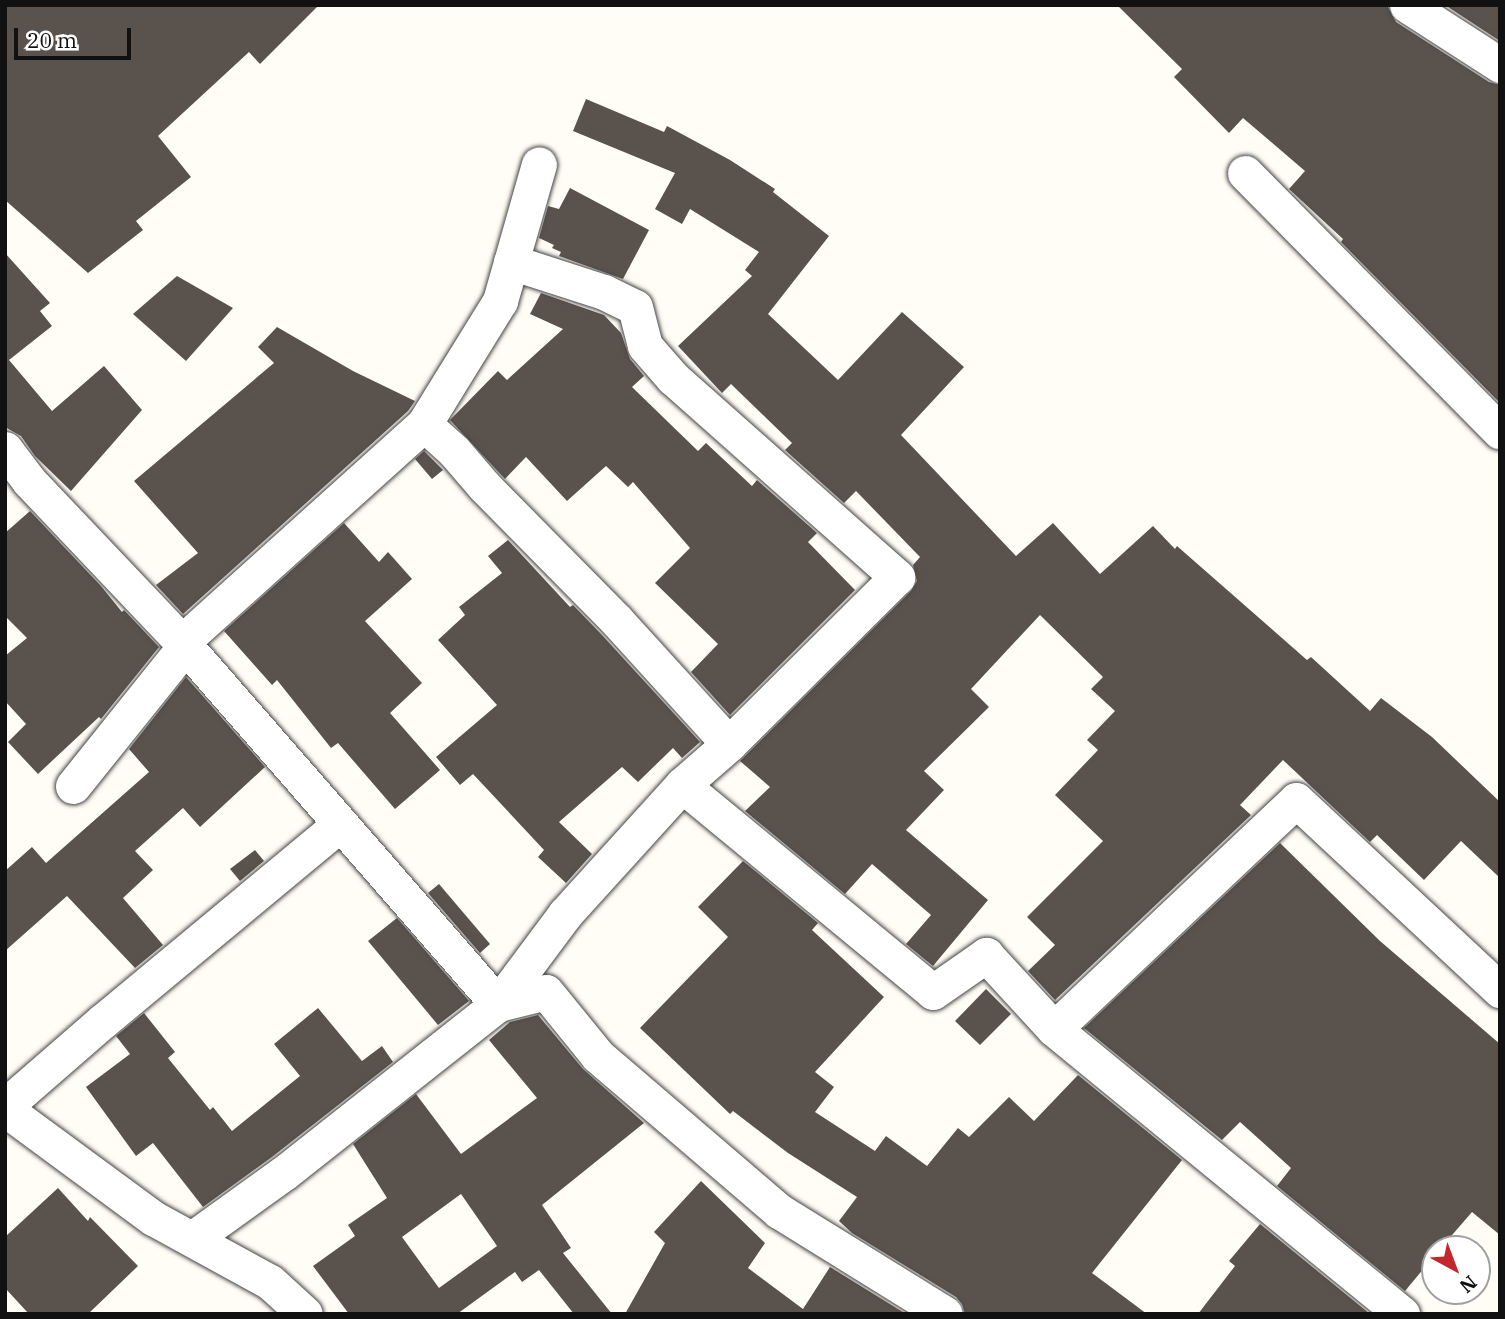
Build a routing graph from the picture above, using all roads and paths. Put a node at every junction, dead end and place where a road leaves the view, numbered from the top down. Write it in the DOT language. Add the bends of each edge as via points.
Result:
graph roads {
  1 [pos="1407,5"];
  2 [pos="1500,65"];
  3 [pos="539,163"];
  4 [pos="1245,173"];
  5 [pos="511,262"];
  6 [pos="424,424"];
  7 [pos="1500,432"];
  8 [pos="5,449"];
  9 [pos="182,642"];
  10 [pos="729,744"];
  11 [pos="682,785"];
  12 [pos="73,786"];
  13 [pos="339,825"];
  14 [pos="1500,990"];
  15 [pos="498,1004"];
  16 [pos="1054,1028"];
  17 [pos="5,1107"];
  18 [pos="192,1239"];
  19 [pos="305,1314"];
  20 [pos="945,1314"];
  21 [pos="1402,1314"];
  1 -- 2 [label="street"];
  3 -- 5 [label="street"];
  4 -- 7 [label="street"];
  5 -- 6 [label="street" via="500,301"];
  5 -- 10 [label="street" via="604,292 635,307 645,346 673,378 897,577"];
  6 -- 9 [label="street"];
  6 -- 10 [label="street" via="617,621"];
  8 -- 9 [label="street" via="29,481"];
  9 -- 12 [label="street" via="182,650"];
  9 -- 13 [label="street"];
  10 -- 11 [label="street"];
  11 -- 15 [label="street" via="565,914"];
  11 -- 16 [label="street" via="933,992 986,956"];
  13 -- 15 [label="street"];
  13 -- 17 [label="street"];
  14 -- 16 [label="street" via="1296,800"];
  15 -- 18 [label="street" via="284,1173"];
  15 -- 20 [label="street" via="546,992 598,1056 779,1210"];
  16 -- 21 [label="street"];
  17 -- 18 [label="street" via="153,1218"];
  18 -- 19 [label="street" via="270,1282"];
}
